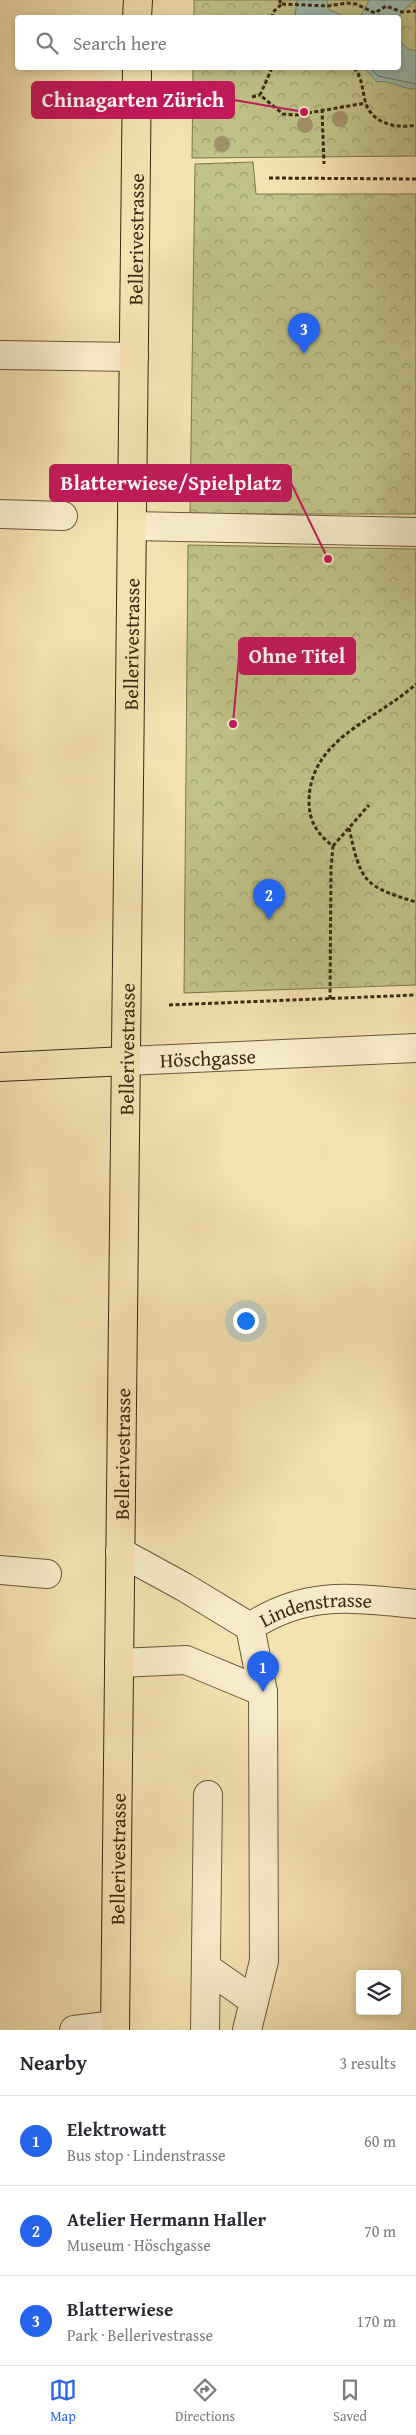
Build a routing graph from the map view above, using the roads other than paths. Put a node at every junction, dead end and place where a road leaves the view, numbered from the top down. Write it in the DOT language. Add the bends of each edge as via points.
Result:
graph roads {
  1 [pos="138,0"];
  2 [pos="137,15"];
  3 [pos="137,70"];
  4 [pos="0,355"];
  5 [pos="134,357"];
  6 [pos="0,514"];
  7 [pos="63,516"];
  8 [pos="132,526"];
  9 [pos="416,532"];
  10 [pos="416,1048"];
  11 [pos="126,1062"];
  12 [pos="0,1067"];
  13 [pos="120,1552"];
  14 [pos="0,1570"];
  15 [pos="47,1574"];
  16 [pos="416,1604"];
  17 [pos="250,1627"];
  18 [pos="119,1663"];
  19 [pos="263,1692"];
  20 [pos="208,1795"];
  21 [pos="207,1968"];
  22 [pos="254,2001"];
  23 [pos="115,2028"];
  24 [pos="74,2030"];
  25 [pos="205,2030"];
  26 [pos="246,2030"];
  1 -- 2 [label="main road"];
  3 -- 5 [label="main road, Bellerivestrasse"];
  4 -- 5 [label="street"];
  5 -- 8 [label="main road, Bellerivestrasse"];
  6 -- 7 [label="street"];
  8 -- 9 [label="street"];
  8 -- 11 [label="main road, Bellerivestrasse"];
  10 -- 11 [label="street, Höschgasse"];
  11 -- 12 [label="main road, Höschgasse"];
  11 -- 13 [label="main road, Bellerivestrasse"];
  13 -- 17 [label="street, Lindenstrasse"];
  13 -- 18 [label="main road, Bellerivestrasse"];
  14 -- 15 [label="street"];
  16 -- 17 [label="street, Lindenstrasse" via="326,1598 280,1610"];
  17 -- 19 [label="street"];
  18 -- 19 [label="street" via="186,1660"];
  18 -- 23 [label="main road, Bellerivestrasse"];
  19 -- 22 [label="street" via="264,1962"];
  20 -- 21 [label="street"];
  21 -- 22 [label="street"];
  21 -- 25 [label="street"];
  22 -- 26 [label="street"];
  23 -- 24 [label="street"];
}
